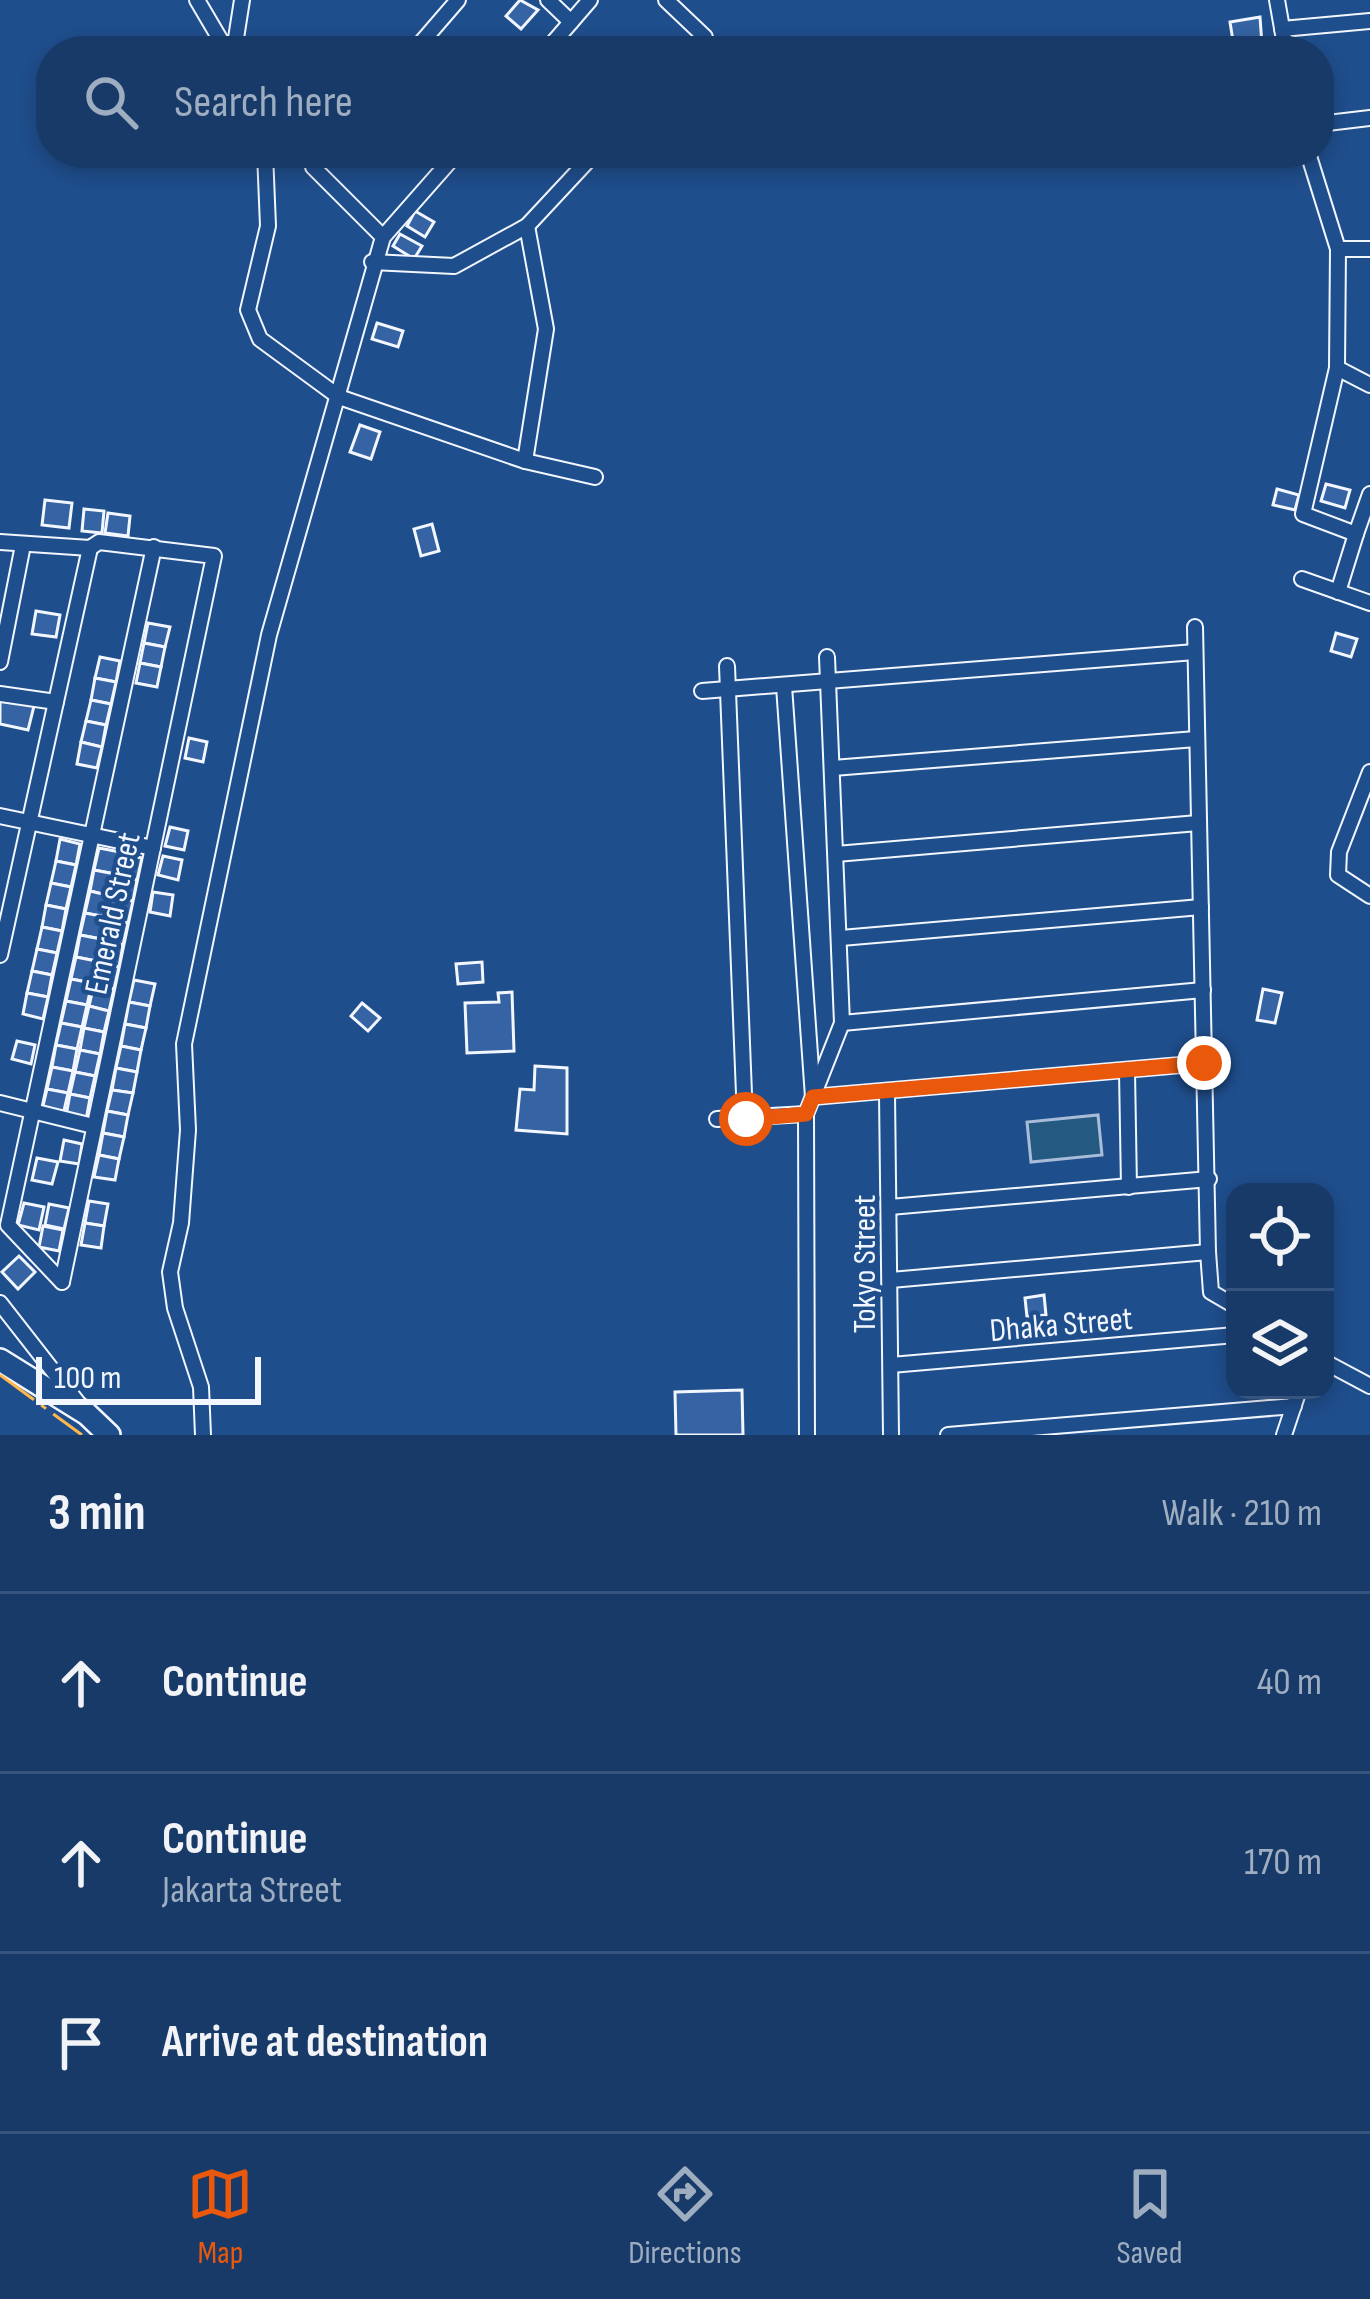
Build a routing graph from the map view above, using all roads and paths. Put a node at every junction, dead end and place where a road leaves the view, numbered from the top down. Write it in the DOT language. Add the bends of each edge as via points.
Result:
graph roads {
  1 [pos="197,0"];
  2 [pos="242,0"];
  3 [pos="458,0"];
  4 [pos="548,0"];
  5 [pos="590,0"];
  6 [pos="666,0"];
  7 [pos="1277,0"];
  8 [pos="1370,21"];
  9 [pos="571,22"];
  10 [pos="1282,29"];
  11 [pos="220,36"];
  12 [pos="234,36"];
  13 [pos="426,36"];
  14 [pos="559,36"];
  15 [pos="704,36"];
  16 [pos="1283,36"];
  17 [pos="1370,118"];
  18 [pos="1334,122"];
  19 [pos="266,168"];
  20 [pos="314,168"];
  21 [pos="444,168"];
  22 [pos="582,168"];
  23 [pos="1313,168"];
  24 [pos="527,226"];
  25 [pos="383,237"];
  26 [pos="1338,249"];
  27 [pos="1370,249"];
  28 [pos="372,262"];
  29 [pos="1337,368"];
  30 [pos="1370,385"];
  31 [pos="339,397"];
  32 [pos="525,461"];
  33 [pos="596,477"];
  34 [pos="1370,496"];
  35 [pos="1356,534"];
  36 [pos="0,542"];
  37 [pos="23,544"];
  38 [pos="90,548"];
  39 [pos="154,548"];
  40 [pos="1302,579"];
  41 [pos="1338,592"];
  42 [pos="1370,603"];
  43 [pos="1195,627"];
  44 [pos="1195,652"];
  45 [pos="827,657"];
  46 [pos="0,662"];
  47 [pos="727,666"];
  48 [pos="829,683"];
  49 [pos="784,686"];
  50 [pos="728,690"];
  51 [pos="702,692"];
  52 [pos="0,694"];
  53 [pos="56,702"];
  54 [pos="1196,739"];
  55 [pos="833,768"];
  56 [pos="1370,772"];
  57 [pos="0,816"];
  58 [pos="29,822"];
  59 [pos="1198,823"];
  60 [pos="91,835"];
  61 [pos="153,848"];
  62 [pos="836,854"];
  63 [pos="1370,896"];
  64 [pos="1201,907"];
  65 [pos="841,938"];
  66 [pos="0,955"];
  67 [pos="1203,990"];
  68 [pos="842,1023"];
  69 [pos="1204,1063"];
  70 [pos="1127,1072"];
  71 [pos="887,1094"];
  72 [pos="813,1097"];
  73 [pos="0,1103"];
  74 [pos="31,1110"];
  75 [pos="806,1114"];
  76 [pos="746,1119"];
  77 [pos="717,1120"];
  78 [pos="93,1126"];
  79 [pos="1208,1179"];
  80 [pos="1129,1187"];
  81 [pos="890,1207"];
  82 [pos="1208,1252"];
  83 [pos="891,1280"];
  84 [pos="1226,1301"];
  85 [pos="0,1303"];
  86 [pos="1226,1336"];
  87 [pos="0,1360"];
  88 [pos="891,1365"];
  89 [pos="1334,1367"];
  90 [pos="1370,1386"];
  91 [pos="1296,1399"];
  92 [pos="1294,1406"];
  93 [pos="87,1414"];
  94 [pos="109,1435"];
  95 [pos="203,1435"];
  96 [pos="807,1435"];
  97 [pos="891,1435"];
  98 [pos="948,1435"];
  99 [pos="1283,1435"];
  1 -- 11 [label="street"];
  2 -- 12 [label="street"];
  3 -- 13 [label="street"];
  4 -- 9 [label="street"];
  5 -- 9 [label="street"];
  6 -- 15 [label="street"];
  7 -- 10 [label="street"];
  8 -- 10 [label="street"];
  9 -- 14 [label="street"];
  10 -- 16 [label="street"];
  17 -- 18 [label="street"];
  19 -- 31 [label="street" via="268,226 248,319 260,339"];
  20 -- 25 [label="street"];
  21 -- 25 [label="street"];
  22 -- 24 [label="street"];
  23 -- 26 [label="street"];
  24 -- 28 [label="street" via="454,266"];
  24 -- 32 [label="street" via="547,329"];
  25 -- 28 [label="street"];
  26 -- 27 [label="street"];
  26 -- 29 [label="street"];
  28 -- 31 [label="street"];
  29 -- 30 [label="street"];
  29 -- 35 [label="street" via="1304,514"];
  31 -- 32 [label="street"];
  31 -- 95 [label="street" via="269,634 184,1044 188,1130 170,1272 201,1388"];
  32 -- 33 [label="street"];
  34 -- 35 [label="street"];
  35 -- 41 [label="street"];
  36 -- 37 [label="street"];
  37 -- 38 [label="street"];
  37 -- 46 [label="street"];
  38 -- 39 [label="street"];
  38 -- 53 [label="street"];
  39 -- 60 [label="street"];
  39 -- 61 [label="street, Emerald Street" via="214,556"];
  40 -- 41 [label="street"];
  41 -- 42 [label="street"];
  43 -- 44 [label="street"];
  44 -- 48 [label="street"];
  44 -- 54 [label="street"];
  45 -- 48 [label="street"];
  47 -- 50 [label="street"];
  48 -- 49 [label="street"];
  48 -- 55 [label="street"];
  49 -- 50 [label="street"];
  49 -- 72 [label="street"];
  50 -- 51 [label="street"];
  50 -- 76 [label="street"];
  52 -- 53 [label="street"];
  53 -- 58 [label="street"];
  54 -- 55 [label="street"];
  54 -- 59 [label="street"];
  55 -- 62 [label="street"];
  56 -- 63 [label="street" via="1338,875"];
  57 -- 58 [label="street"];
  58 -- 60 [label="street"];
  58 -- 66 [label="street"];
  59 -- 62 [label="street"];
  59 -- 64 [label="street"];
  60 -- 61 [label="street"];
  60 -- 74 [label="street"];
  61 -- 78 [label="street, Emerald Street"];
  62 -- 65 [label="street"];
  64 -- 65 [label="street"];
  64 -- 67 [label="street"];
  65 -- 68 [label="street"];
  67 -- 68 [label="street"];
  67 -- 69 [label="street"];
  68 -- 72 [label="street"];
  69 -- 70 [label="street"];
  69 -- 79 [label="street"];
  70 -- 71 [label="street"];
  70 -- 80 [label="street"];
  71 -- 72 [label="street"];
  71 -- 81 [label="street, Tokyo Street"];
  72 -- 75 [label="street"];
  73 -- 74 [label="street"];
  74 -- 78 [label="street"];
  74 -- 78 [label="street, Emerald Street" via="8,1225 62,1282"];
  75 -- 76 [label="street"];
  75 -- 96 [label="street"];
  76 -- 77 [label="street"];
  79 -- 80 [label="street"];
  79 -- 82 [label="street"];
  80 -- 81 [label="street"];
  81 -- 83 [label="street, Tokyo Street"];
  82 -- 83 [label="street"];
  82 -- 84 [label="street" via="1211,1292"];
  83 -- 88 [label="street, Tokyo Street"];
  85 -- 93 [label="street"];
  86 -- 88 [label="street, Dhaka Street"];
  87 -- 93 [label="main road"];
  88 -- 97 [label="street, Tokyo Street"];
  89 -- 90 [label="street"];
  91 -- 92 [label="street"];
  92 -- 98 [label="street"];
  92 -- 99 [label="street"];
  93 -- 94 [label="main road"];
}
